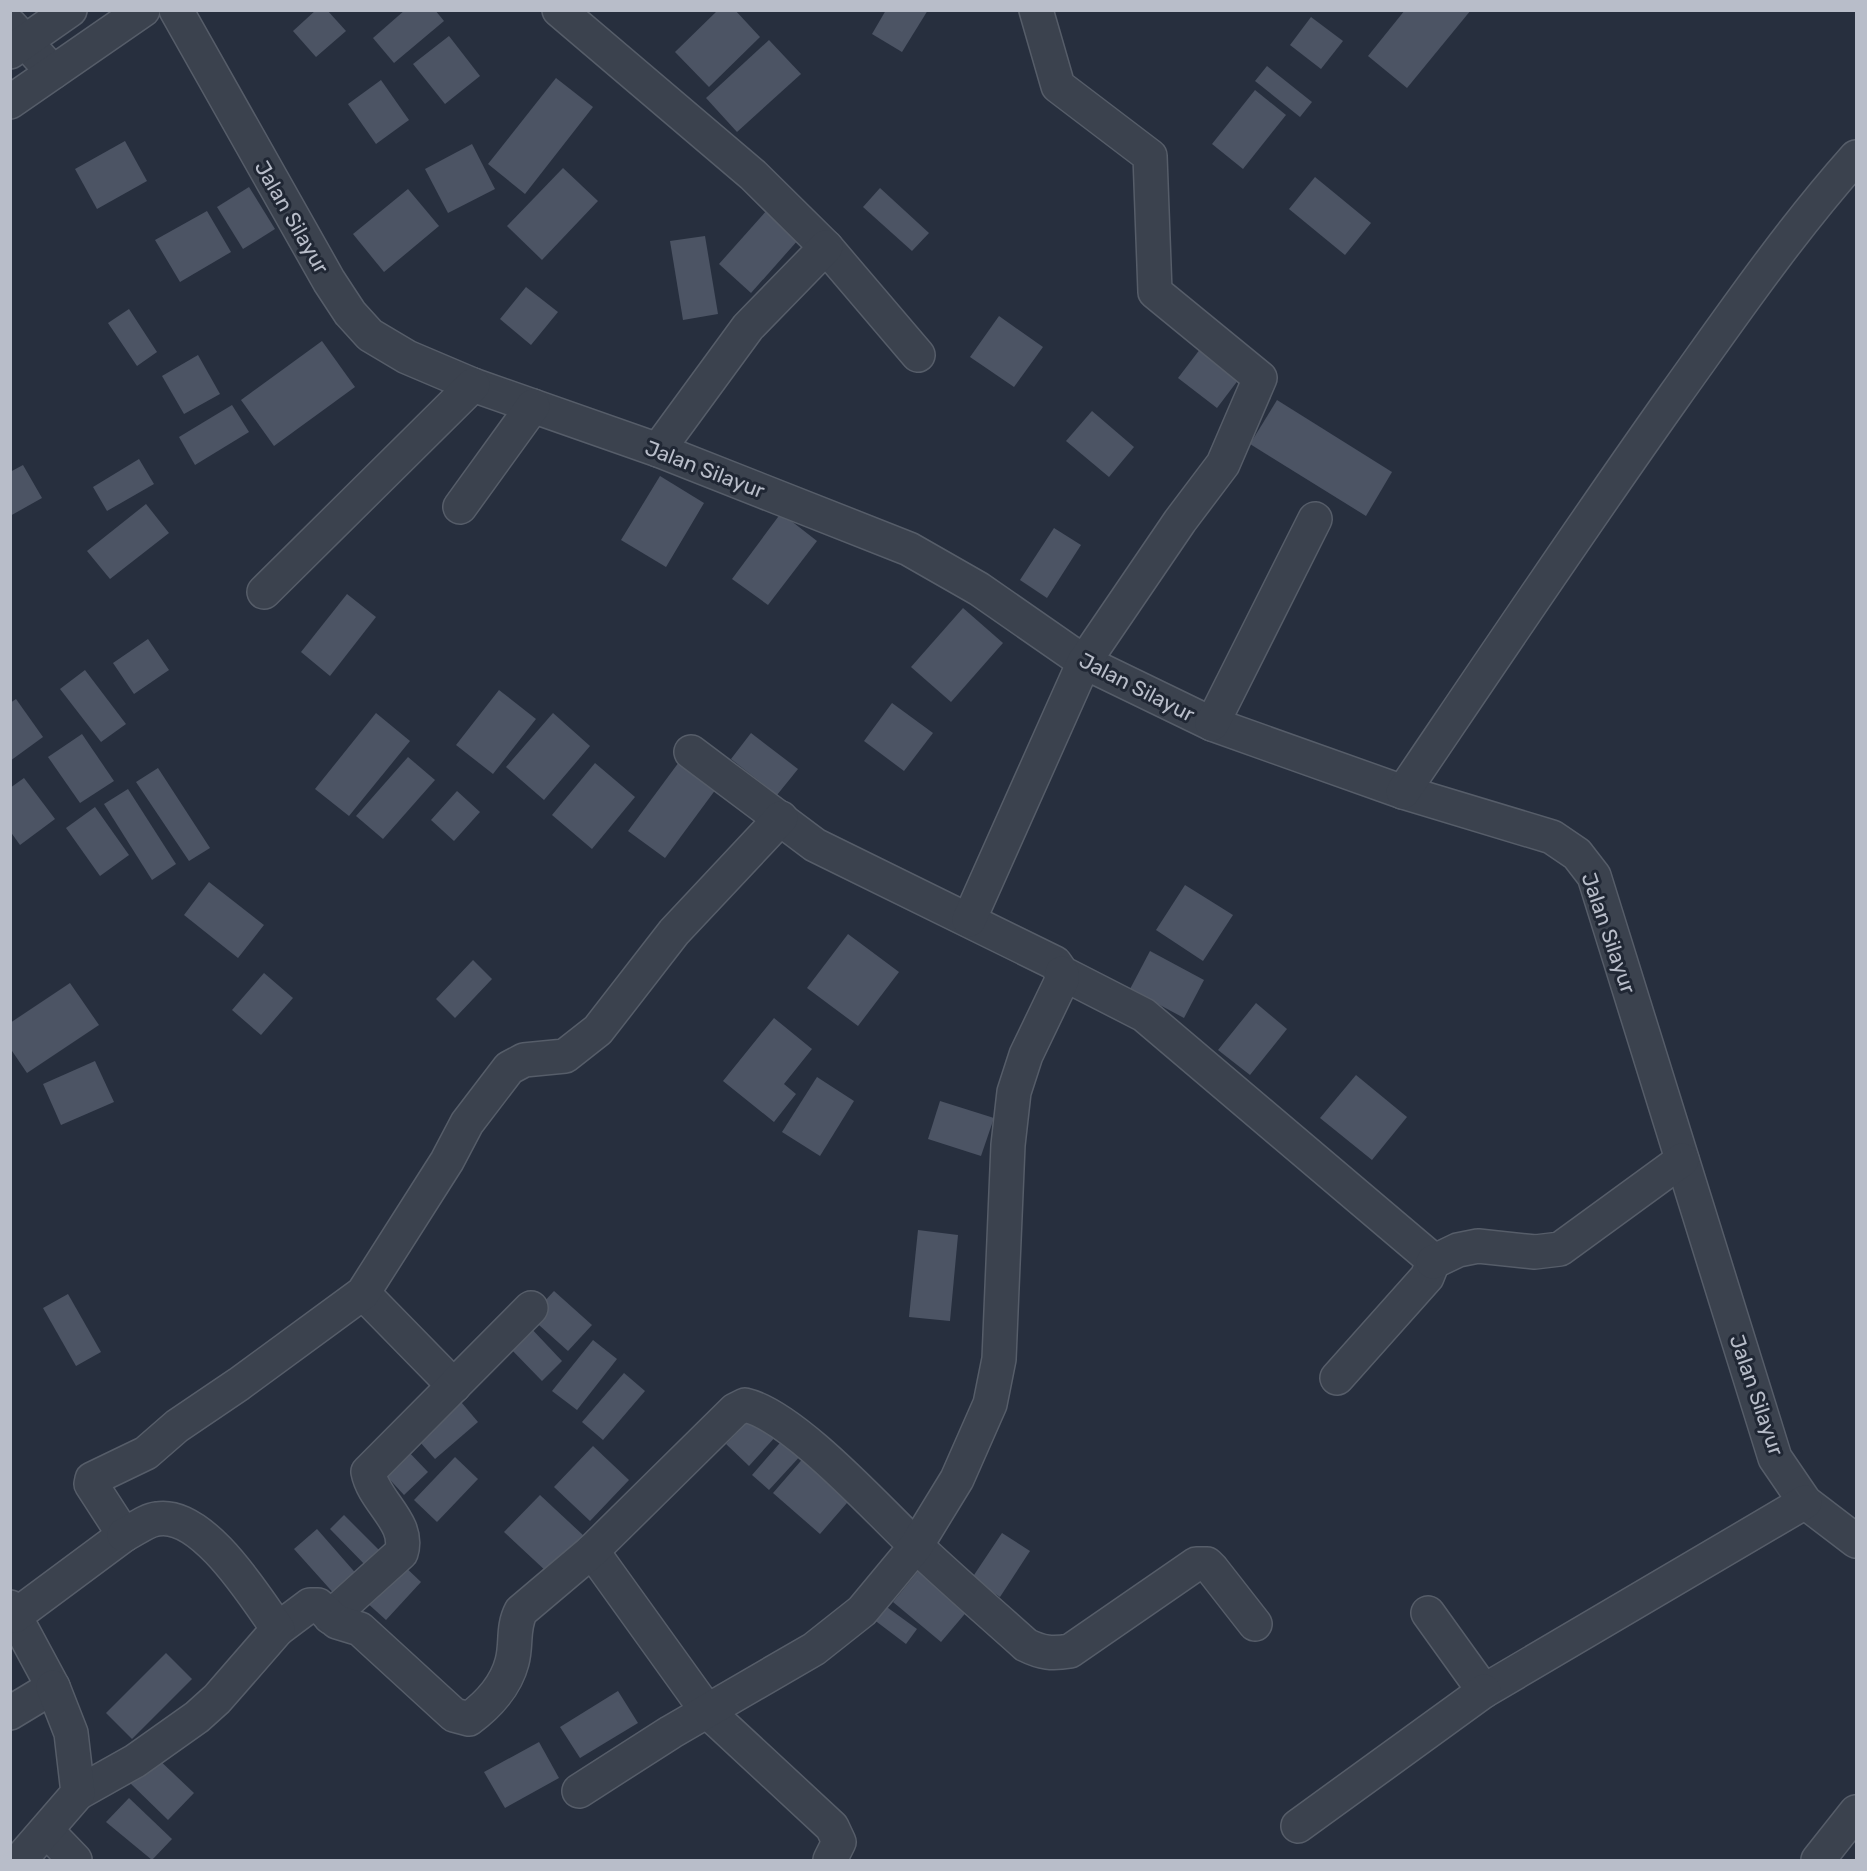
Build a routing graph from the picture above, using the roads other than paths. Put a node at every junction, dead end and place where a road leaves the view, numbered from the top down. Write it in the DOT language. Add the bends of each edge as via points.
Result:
graph roads {
  1 [pos="70,10"];
  2 [pos="143,10"];
  3 [pos="176,10"];
  4 [pos="559,10"];
  5 [pos="1036,10"];
  6 [pos="16,39"];
  7 [pos="53,72"];
  8 [pos="10,102"];
  9 [pos="1857,157"];
  10 [pos="826,247"];
  11 [pos="918,355"];
  12 [pos="472,385"];
  13 [pos="532,406"];
  14 [pos="658,450"];
  15 [pos="460,507"];
  16 [pos="1315,519"];
  17 [pos="264,592"];
  18 [pos="1084,662"];
  19 [pos="1212,724"];
  20 [pos="691,752"];
  21 [pos="1403,792"];
  22 [pos="781,819"];
  23 [pos="969,920"];
  24 [pos="1062,973"];
  25 [pos="1682,1160"];
  26 [pos="1433,1262"];
  27 [pos="363,1293"];
  28 [pos="531,1308"];
  29 [pos="1337,1378"];
  30 [pos="454,1386"];
  31 [pos="1805,1502"];
  32 [pos="124,1535"];
  33 [pos="1857,1541"];
  34 [pos="916,1545"];
  35 [pos="592,1551"];
  36 [pos="13,1612"];
  37 [pos="1428,1613"];
  38 [pos="330,1617"];
  39 [pos="1255,1624"];
  40 [pos="278,1629"];
  41 [pos="53,1687"];
  42 [pos="1484,1691"];
  43 [pos="707,1711"];
  44 [pos="10,1713"];
  45 [pos="579,1791"];
  46 [pos="78,1793"];
  47 [pos="1857,1812"];
  48 [pos="1298,1826"];
  49 [pos="47,1831"];
  50 [pos="20,1860"];
  51 [pos="75,1860"];
  52 [pos="830,1860"];
  53 [pos="1818,1860"];
  1 -- 6 [label="street"];
  2 -- 7 [label="street"];
  3 -- 12 [label="street, Jalan Silayur" via="350,313 370,335 398,352"];
  4 -- 10 [label="street" via="753,175"];
  5 -- 18 [label="street" via="1058,86 1150,156 1155,292 1260,378 1223,464"];
  6 -- 7 [label="street"];
  7 -- 8 [label="street"];
  9 -- 21 [label="street" via="1818,200 1718,335 1575,536"];
  10 -- 11 [label="street"];
  10 -- 14 [label="street" via="748,327"];
  12 -- 13 [label="street, Jalan Silayur"];
  12 -- 17 [label="street"];
  13 -- 14 [label="street, Jalan Silayur"];
  13 -- 15 [label="street"];
  14 -- 18 [label="street, Jalan Silayur" via="909,549 979,589"];
  16 -- 19 [label="street"];
  18 -- 19 [label="street, Jalan Silayur"];
  18 -- 23 [label="street"];
  19 -- 21 [label="street, Jalan Silayur"];
  20 -- 22 [label="street"];
  21 -- 25 [label="street, Jalan Silayur" via="1552,837 1577,854 1594,876"];
  22 -- 23 [label="street" via="815,845"];
  22 -- 27 [label="street" via="674,932 598,1030 565,1056 524,1060 509,1068 467,1122 447,1161"];
  23 -- 24 [label="street" via="1055,963"];
  24 -- 26 [label="street" via="1144,1015"];
  24 -- 34 [label="street" via="1014,1092 1008,1145 999,1359 990,1404 957,1479"];
  25 -- 26 [label="street" via="1560,1249 1535,1252 1478,1246"];
  25 -- 31 [label="street, Jalan Silayur" via="1775,1458"];
  26 -- 29 [label="street" via="1427,1277"];
  27 -- 30 [label="street"];
  27 -- 32 [label="street" via="177,1426 146,1453 92,1479 91,1484"];
  28 -- 30 [label="street"];
  30 -- 38 [label="street" via="368,1472 376,1495 403,1532 404,1543 400,1553"];
  31 -- 33 [label="street, Jalan Silayur"];
  31 -- 42 [label="street"];
  32 -- 36 [label="street"];
  32 -- 40 [label="street" via="156,1518 186,1524 204,1536"];
  34 -- 35 [label="street" via="810,1444 745,1405 735,1410"];
  34 -- 39 [label="street" via="1026,1645 1040,1652 1070,1651 1196,1564 1207,1564 1212,1569"];
  34 -- 43 [label="street" via="862,1611 813,1649"];
  35 -- 38 [label="street" via="521,1611 514,1623 512,1661 502,1684 469,1719 454,1715 360,1629"];
  35 -- 43 [label="street"];
  36 -- 41 [label="street"];
  37 -- 42 [label="street"];
  38 -- 40 [label="street" via="313,1604"];
  40 -- 46 [label="street" via="197,1717 135,1761"];
  41 -- 44 [label="street"];
  41 -- 46 [label="street" via="71,1733"];
  42 -- 48 [label="street"];
  43 -- 45 [label="street"];
  43 -- 52 [label="street" via="832,1827 839,1842"];
  46 -- 49 [label="street"];
  47 -- 53 [label="street"];
  49 -- 50 [label="street"];
  49 -- 51 [label="street"];
}
